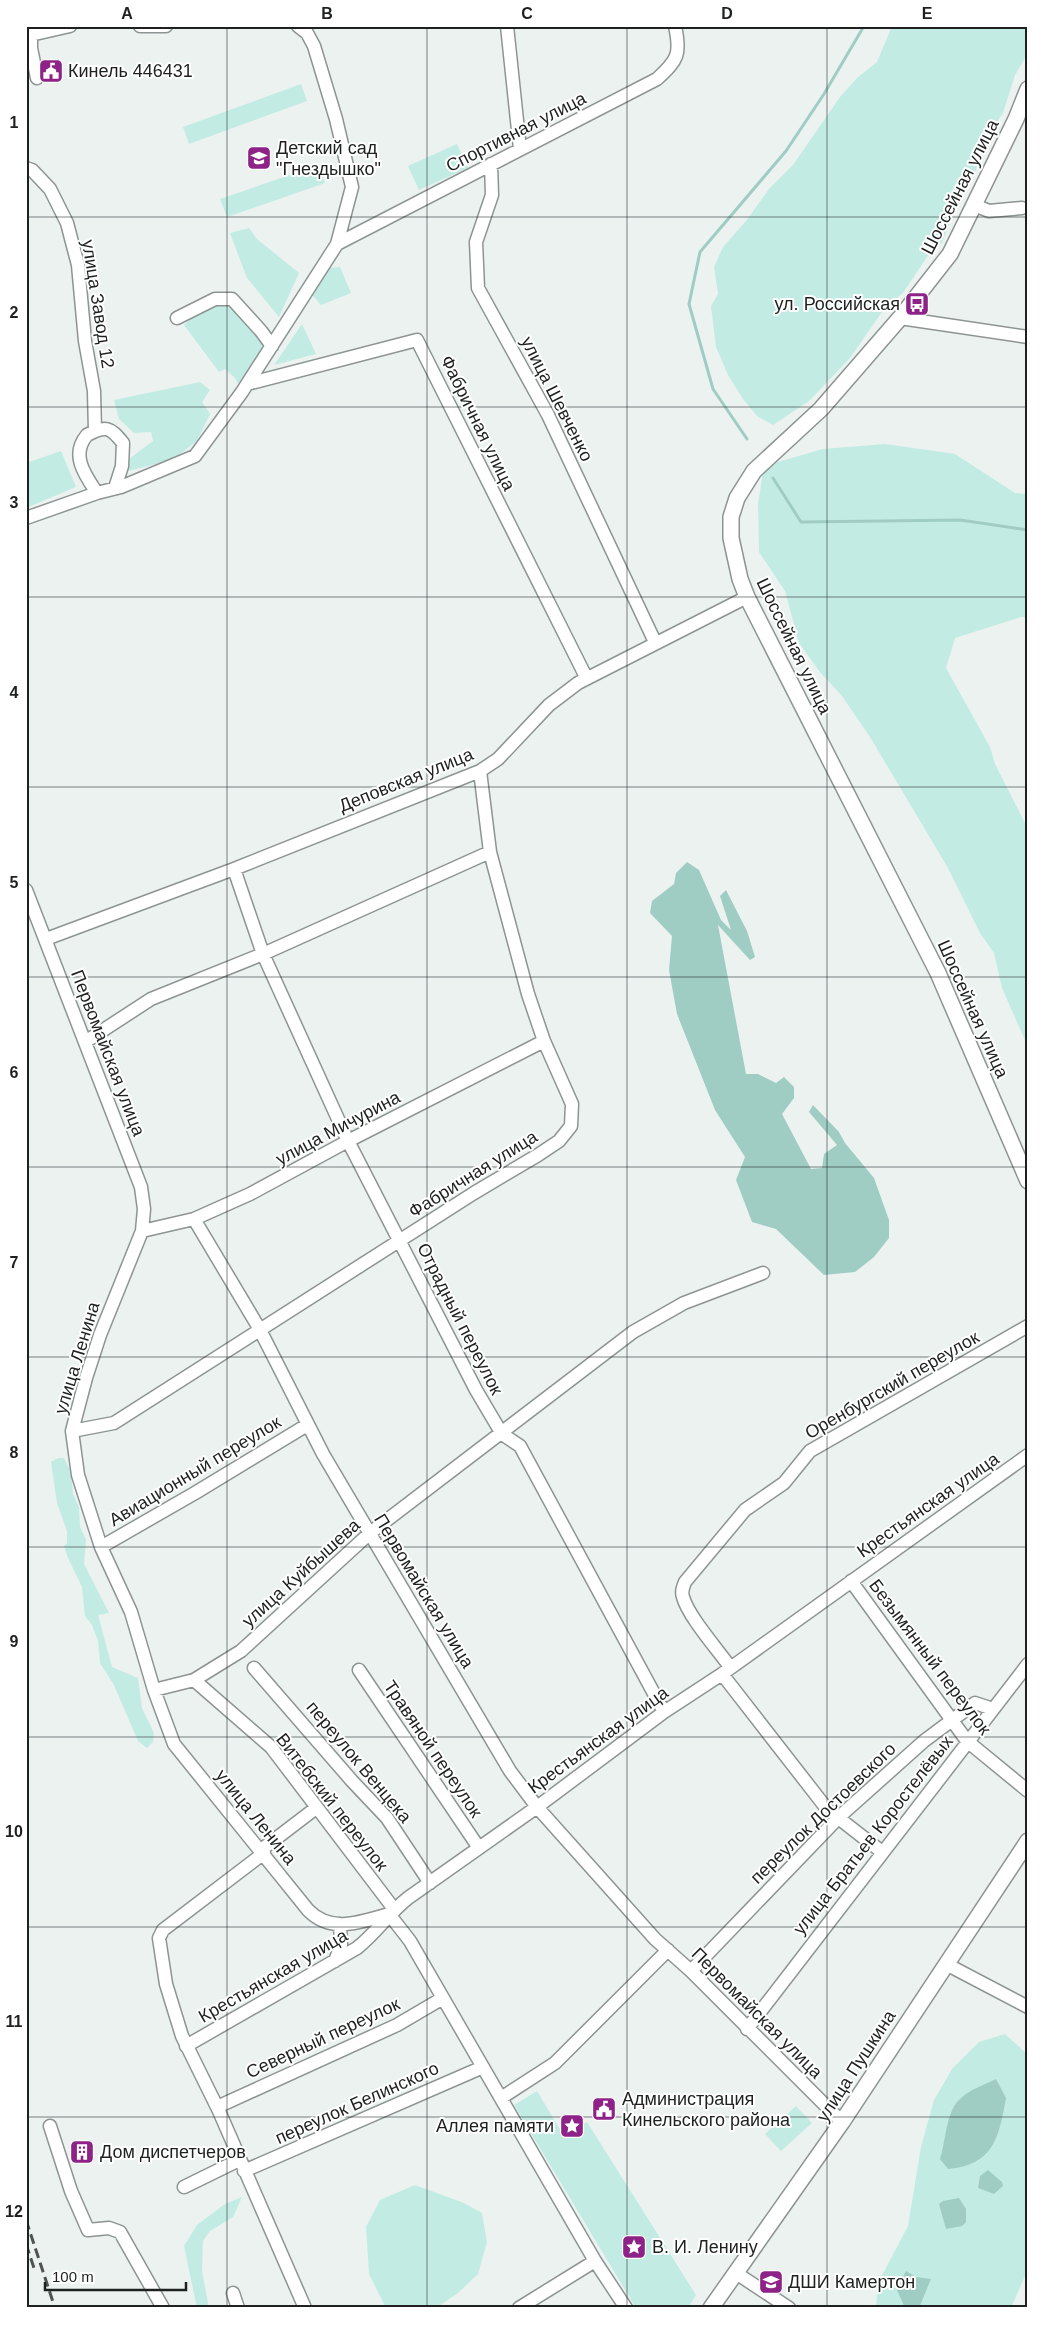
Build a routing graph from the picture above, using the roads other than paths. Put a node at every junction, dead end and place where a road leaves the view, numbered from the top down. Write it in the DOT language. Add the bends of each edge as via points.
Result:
graph roads {
  1 [pos="70,26"];
  2 [pos="140,26"];
  3 [pos="152,26"];
  4 [pos="166,26"];
  5 [pos="298,26"];
  6 [pos="507,26"];
  7 [pos="675,26"];
  8 [pos="29,36"];
  9 [pos="37,78"];
  10 [pos="1028,89"];
  11 [pos="520,149"];
  12 [pos="491,164"];
  13 [pos="26,168"];
  14 [pos="974,204"];
  15 [pos="1022,208"];
  16 [pos="336,244"];
  17 [pos="177,318"];
  18 [pos="900,318"];
  19 [pos="1028,337"];
  20 [pos="272,346"];
  21 [pos="247,384"];
  22 [pos="95,431"];
  23 [pos="115,488"];
  24 [pos="97,493"];
  25 [pos="26,518"];
  26 [pos="747,597"];
  27 [pos="655,642"];
  28 [pos="586,677"];
  29 [pos="480,771"];
  30 [pos="490,852"];
  31 [pos="234,869"];
  32 [pos="26,890"];
  33 [pos="46,939"];
  34 [pos="263,954"];
  35 [pos="544,1041"];
  36 [pos="85,1042"];
  37 [pos="348,1141"];
  38 [pos="1028,1181"];
  39 [pos="194,1219"];
  40 [pos="142,1231"];
  41 [pos="400,1241"];
  42 [pos="763,1273"];
  43 [pos="1028,1326"];
  44 [pos="259,1328"];
  45 [pos="307,1425"];
  46 [pos="72,1431"];
  47 [pos="502,1434"];
  48 [pos="1028,1455"];
  49 [pos="370,1533"];
  50 [pos="101,1547"];
  51 [pos="851,1581"];
  52 [pos="1028,1664"];
  53 [pos="254,1668"];
  54 [pos="359,1670"];
  55 [pos="726,1670"];
  56 [pos="194,1680"];
  57 [pos="154,1690"];
  58 [pos="993,1709"];
  59 [pos="664,1712"];
  60 [pos="954,1720"];
  61 [pos="968,1741"];
  62 [pos="1028,1791"];
  63 [pos="537,1807"];
  64 [pos="316,1808"];
  65 [pos="839,1817"];
  66 [pos="1028,1841"];
  67 [pos="479,1848"];
  68 [pos="263,1852"];
  69 [pos="882,1852"];
  70 [pos="430,1883"];
  71 [pos="392,1912"];
  72 [pos="340,1924"];
  73 [pos="668,1950"];
  74 [pos="335,1961"];
  75 [pos="946,1964"];
  76 [pos="691,1971"];
  77 [pos="443,1998"];
  78 [pos="1028,2007"];
  79 [pos="747,2028"];
  80 [pos="186,2046"];
  81 [pos="483,2067"];
  82 [pos="501,2098"];
  83 [pos="217,2107"];
  84 [pos="842,2122"];
  85 [pos="50,2126"];
  86 [pos="242,2165"];
  87 [pos="184,2187"];
  88 [pos="595,2261"];
  89 [pos="736,2273"];
  90 [pos="232,2293"];
  91 [pos="163,2308"];
  92 [pos="238,2308"];
  93 [pos="305,2308"];
  94 [pos="519,2308"];
  95 [pos="626,2308"];
  96 [pos="711,2308"];
  97 [pos="789,2308"];
  1 -- 8 [label="street"];
  2 -- 3 [label="street"];
  3 -- 4 [label="street"];
  5 -- 16 [label="street, Спортивная улица" via="307,32 314,46 352,187"];
  6 -- 11 [label="street"];
  7 -- 11 [label="street, Спортивная улица" via="679,52 674,64 657,79"];
  8 -- 9 [label="street"];
  10 -- 14 [label="main road, Шоссейная улица"];
  11 -- 12 [label="street, Спортивная улица"];
  12 -- 16 [label="street, Спортивная улица"];
  12 -- 27 [label="street, улица Шевченко" via="492,195 476,242 478,288 548,415"];
  13 -- 22 [label="street, улица Завод 12" via="50,189 66,223 78,265 85,341 94,391"];
  14 -- 15 [label="street" via="989,211"];
  14 -- 18 [label="main road, Шоссейная улица" via="950,254"];
  16 -- 20 [label="street, Спортивная улица"];
  17 -- 20 [label="street" via="215,299 232,299"];
  18 -- 19 [label="street"];
  18 -- 26 [label="main road, Шоссейная улица" via="821,408 754,471 737,498 731,516 732,538"];
  20 -- 21 [label="street, Спортивная улица"];
  21 -- 23 [label="street" via="195,456 147,478"];
  21 -- 28 [label="street, Фабричная улица" via="417,340"];
  22 -- 23 [label="street" via="113,430 123,442 122,466"];
  22 -- 24 [label="street" via="84,439 79,451 80,465"];
  23 -- 24 [label="street"];
  24 -- 25 [label="street"];
  26 -- 27 [label="street, Деповская улица"];
  26 -- 38 [label="main road, Шоссейная улица" via="938,973"];
  27 -- 28 [label="street, Деповская улица"];
  28 -- 29 [label="street, Деповская улица" via="549,705 498,759"];
  29 -- 30 [label="street, Фабричная улица"];
  29 -- 31 [label="street, Деповская улица"];
  30 -- 34 [label="street"];
  30 -- 35 [label="street, Фабричная улица"];
  31 -- 33 [label="street, Деповская улица"];
  31 -- 34 [label="street, Отрадный переулок"];
  32 -- 33 [label="street, Первомайская улица"];
  33 -- 36 [label="street, Первомайская улица"];
  34 -- 36 [label="street" via="151,999"];
  34 -- 37 [label="street, Отрадный переулок"];
  35 -- 37 [label="street, улица Мичурина"];
  35 -- 41 [label="street, Фабричная улица" via="572,1104 571,1126 558,1141 538,1155"];
  36 -- 40 [label="street, Первомайская улица" via="141,1187"];
  37 -- 39 [label="street, улица Мичурина" via="250,1194"];
  37 -- 41 [label="street, Отрадный переулок"];
  39 -- 40 [label="street, улица Мичурина"];
  39 -- 44 [label="street, Первомайская улица"];
  40 -- 46 [label="street, улица Ленина" via="100,1335"];
  41 -- 44 [label="street, Фабричная улица"];
  41 -- 47 [label="street, Отрадный переулок"];
  42 -- 47 [label="street, улица Куйбышева" via="684,1303 633,1332"];
  43 -- 55 [label="street, Оренбургский переулок" via="810,1451 791,1477 745,1510 682,1589 689,1610"];
  44 -- 45 [label="street, Первомайская улица"];
  44 -- 46 [label="street, Фабричная улица" via="114,1422"];
  45 -- 49 [label="street, Первомайская улица"];
  45 -- 50 [label="street, Авиационный переулок"];
  46 -- 50 [label="street, улица Ленина" via="78,1475"];
  47 -- 49 [label="street, улица Куйбышева"];
  47 -- 59 [label="street, Отрадный переулок" via="520,1446"];
  48 -- 51 [label="street, Крестьянская улица"];
  49 -- 56 [label="street, улица Куйбышева" via="241,1651"];
  49 -- 63 [label="street, Первомайская улица" via="510,1771"];
  50 -- 57 [label="street, улица Ленина" via="131,1612"];
  51 -- 55 [label="street, Крестьянская улица"];
  51 -- 60 [label="street, Безымянный переулок"];
  52 -- 58 [label="street, улица Братьев Коростелёвых"];
  53 -- 70 [label="street, переулок Венцека" via="387,1818"];
  54 -- 67 [label="street, Травяной переулок"];
  55 -- 59 [label="street, Крестьянская улица"];
  55 -- 65 [label="street" via="827,1809"];
  56 -- 57 [label="street, улица Куйбышева"];
  56 -- 64 [label="street, Витебский переулок" via="270,1747"];
  57 -- 68 [label="street, улица Ленина" via="174,1744"];
  58 -- 60 [label="street, переулок Достоевского" via="975,1703"];
  58 -- 61 [label="street, улица Братьев Коростелёвых"];
  59 -- 63 [label="street, Крестьянская улица"];
  60 -- 61 [label="street, Безымянный переулок"];
  60 -- 65 [label="street, переулок Достоевского" via="924,1741"];
  61 -- 62 [label="street, Безымянный переулок"];
  61 -- 69 [label="street, улица Братьев Коростелёвых"];
  63 -- 67 [label="street, Крестьянская улица"];
  63 -- 73 [label="street, Первомайская улица"];
  64 -- 68 [label="street"];
  64 -- 71 [label="street, Витебский переулок"];
  65 -- 69 [label="street"];
  65 -- 76 [label="street, переулок Достоевского"];
  66 -- 75 [label="main road, улица Пушкина"];
  67 -- 70 [label="street, Крестьянская улица"];
  68 -- 72 [label="street, улица Ленина" via="315,1917 328,1924"];
  68 -- 80 [label="street" via="163,1930 158,1938 166,1984"];
  69 -- 79 [label="street, улица Братьев Коростелёвых"];
  70 -- 71 [label="street, Крестьянская улица"];
  71 -- 72 [label="street, улица Ленина"];
  71 -- 74 [label="street, Крестьянская улица" via="370,1938"];
  71 -- 77 [label="street"];
  72 -- 74 [label="street" via="340,1945"];
  73 -- 76 [label="street, Первомайская улица"];
  73 -- 82 [label="street, Первомайская улица" via="555,2063"];
  74 -- 80 [label="street, Крестьянская улица"];
  75 -- 78 [label="street"];
  75 -- 84 [label="main road, улица Пушкина"];
  76 -- 79 [label="street, Первомайская улица"];
  77 -- 81 [label="street"];
  77 -- 83 [label="street, Северный переулок" via="397,2025"];
  79 -- 84 [label="street, Первомайская улица"];
  80 -- 83 [label="street"];
  81 -- 82 [label="street"];
  81 -- 86 [label="street, переулок Белинского"];
  82 -- 88 [label="street"];
  83 -- 86 [label="street"];
  84 -- 89 [label="main road, улица Пушкина"];
  85 -- 91 [label="street" via="88,2230 109,2228 120,2232"];
  86 -- 87 [label="street, переулок Белинского"];
  86 -- 93 [label="street"];
  88 -- 94 [label="street"];
  88 -- 95 [label="street"];
  89 -- 96 [label="main road, улица Пушкина"];
  89 -- 97 [label="street"];
  90 -- 92 [label="street"];
}
